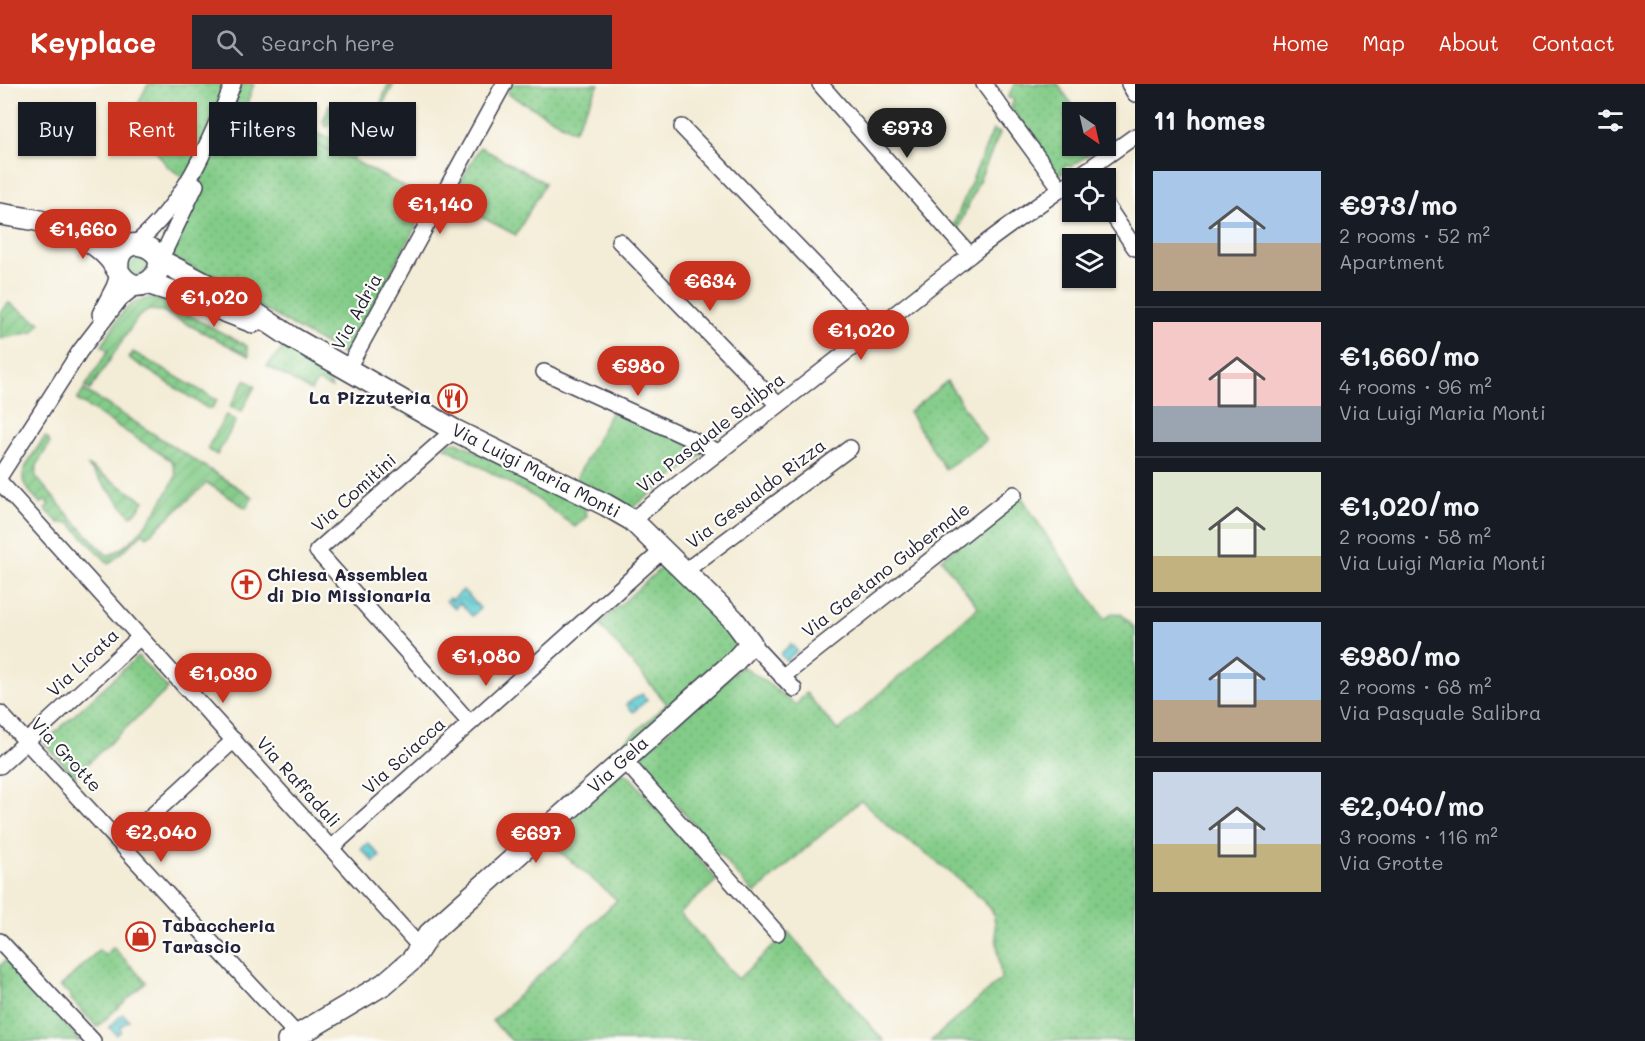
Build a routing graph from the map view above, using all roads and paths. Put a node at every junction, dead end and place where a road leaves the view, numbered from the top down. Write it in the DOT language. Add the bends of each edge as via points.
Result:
graph roads {
  1 [pos="234,84"];
  2 [pos="504,84"];
  3 [pos="820,84"];
  4 [pos="984,84"];
  5 [pos="1129,84"];
  6 [pos="1135,94"];
  7 [pos="226,102"];
  8 [pos="682,127"];
  9 [pos="1135,136"];
  10 [pos="209,143"];
  11 [pos="209,145"];
  12 [pos="1064,168"];
  13 [pos="1092,168"];
  14 [pos="1062,190"];
  15 [pos="0,214"];
  16 [pos="1116,220"];
  17 [pos="68,228"];
  18 [pos="619,241"];
  19 [pos="132,245"];
  20 [pos="1135,248"];
  21 [pos="970,255"];
  22 [pos="153,270"];
  23 [pos="118,271"];
  24 [pos="876,328"];
  25 [pos="80,351"];
  26 [pos="347,370"];
  27 [pos="544,372"];
  28 [pos="778,405"];
  29 [pos="454,430"];
  30 [pos="850,448"];
  31 [pos="719,452"];
  32 [pos="0,476"];
  33 [pos="0,482"];
  34 [pos="1014,494"];
  35 [pos="632,520"];
  36 [pos="663,550"];
  37 [pos="685,571"];
  38 [pos="140,637"];
  39 [pos="751,643"];
  40 [pos="783,677"];
  41 [pos="794,689"];
  42 [pos="0,713"];
  43 [pos="470,723"];
  44 [pos="234,740"];
  45 [pos="27,742"];
  46 [pos="624,760"];
  47 [pos="0,766"];
  48 [pos="121,844"];
  49 [pos="331,848"];
  50 [pos="777,933"];
  51 [pos="0,941"];
  52 [pos="421,948"];
  53 [pos="293,1038"];
  54 [pos="93,1041"];
  1 -- 7 [label="street"];
  2 -- 26 [label="street, Via Adria"];
  3 -- 21 [label="street"];
  4 -- 12 [label="street"];
  5 -- 6 [label="street"];
  8 -- 24 [label="street"];
  9 -- 13 [label="street, Via Pasquale Salibra"];
  10 -- 19 [label="street" via="186,188 158,224"];
  11 -- 22 [label="street" via="198,178"];
  14 -- 21 [label="street, Via Pasquale Salibra"];
  15 -- 17 [label="street"];
  16 -- 20 [label="street"];
  17 -- 19 [label="street"];
  17 -- 23 [label="street" via="100,248"];
  18 -- 28 [label="street"];
  19 -- 22 [label="street" via="151,248"];
  19 -- 23 [label="street" via="119,258"];
  21 -- 24 [label="street, Via Pasquale Salibra"];
  22 -- 23 [label="street" via="130,284"];
  22 -- 25 [label="street" via="120,299"];
  22 -- 26 [label="street, Via Luigi Maria Monti" via="181,294 291,337"];
  23 -- 25 [label="street" via="114,287"];
  24 -- 28 [label="street, Via Pasquale Salibra"];
  25 -- 32 [label="street"];
  26 -- 29 [label="street, Via Luigi Maria Monti"];
  27 -- 31 [label="street"];
  28 -- 31 [label="street, Via Pasquale Salibra"];
  29 -- 35 [label="street, Via Luigi Maria Monti"];
  29 -- 43 [label="street, Via Comitini" via="317,551"];
  30 -- 37 [label="street, Via Gesualdo Rizza"];
  31 -- 35 [label="street, Via Pasquale Salibra"];
  33 -- 38 [label="street, Via Raffadali"];
  34 -- 40 [label="street, Via Gaetano Gubernale"];
  35 -- 36 [label="street, Via Luigi Maria Monti"];
  36 -- 37 [label="street, Via Luigi Maria Monti"];
  36 -- 43 [label="street, Via Sciacca"];
  37 -- 39 [label="street, Via Luigi Maria Monti"];
  38 -- 44 [label="street, Via Raffadali"];
  38 -- 45 [label="street, Via Licata"];
  39 -- 40 [label="street"];
  39 -- 46 [label="street, Via Gela" via="735,662"];
  40 -- 41 [label="street"];
  42 -- 45 [label="street, Via Grotte"];
  43 -- 49 [label="street, Via Sciacca"];
  44 -- 48 [label="street"];
  44 -- 49 [label="street, Via Raffadali"];
  45 -- 47 [label="street, Via Licata"];
  45 -- 48 [label="street, Via Grotte"];
  46 -- 50 [label="street"];
  46 -- 52 [label="street, Via Gela" via="429,934"];
  48 -- 53 [label="street, Via Grotte"];
  49 -- 52 [label="street, Via Raffadali"];
  51 -- 54 [label="street"];
  52 -- 53 [label="street, Via Gela" via="384,984"];
}
